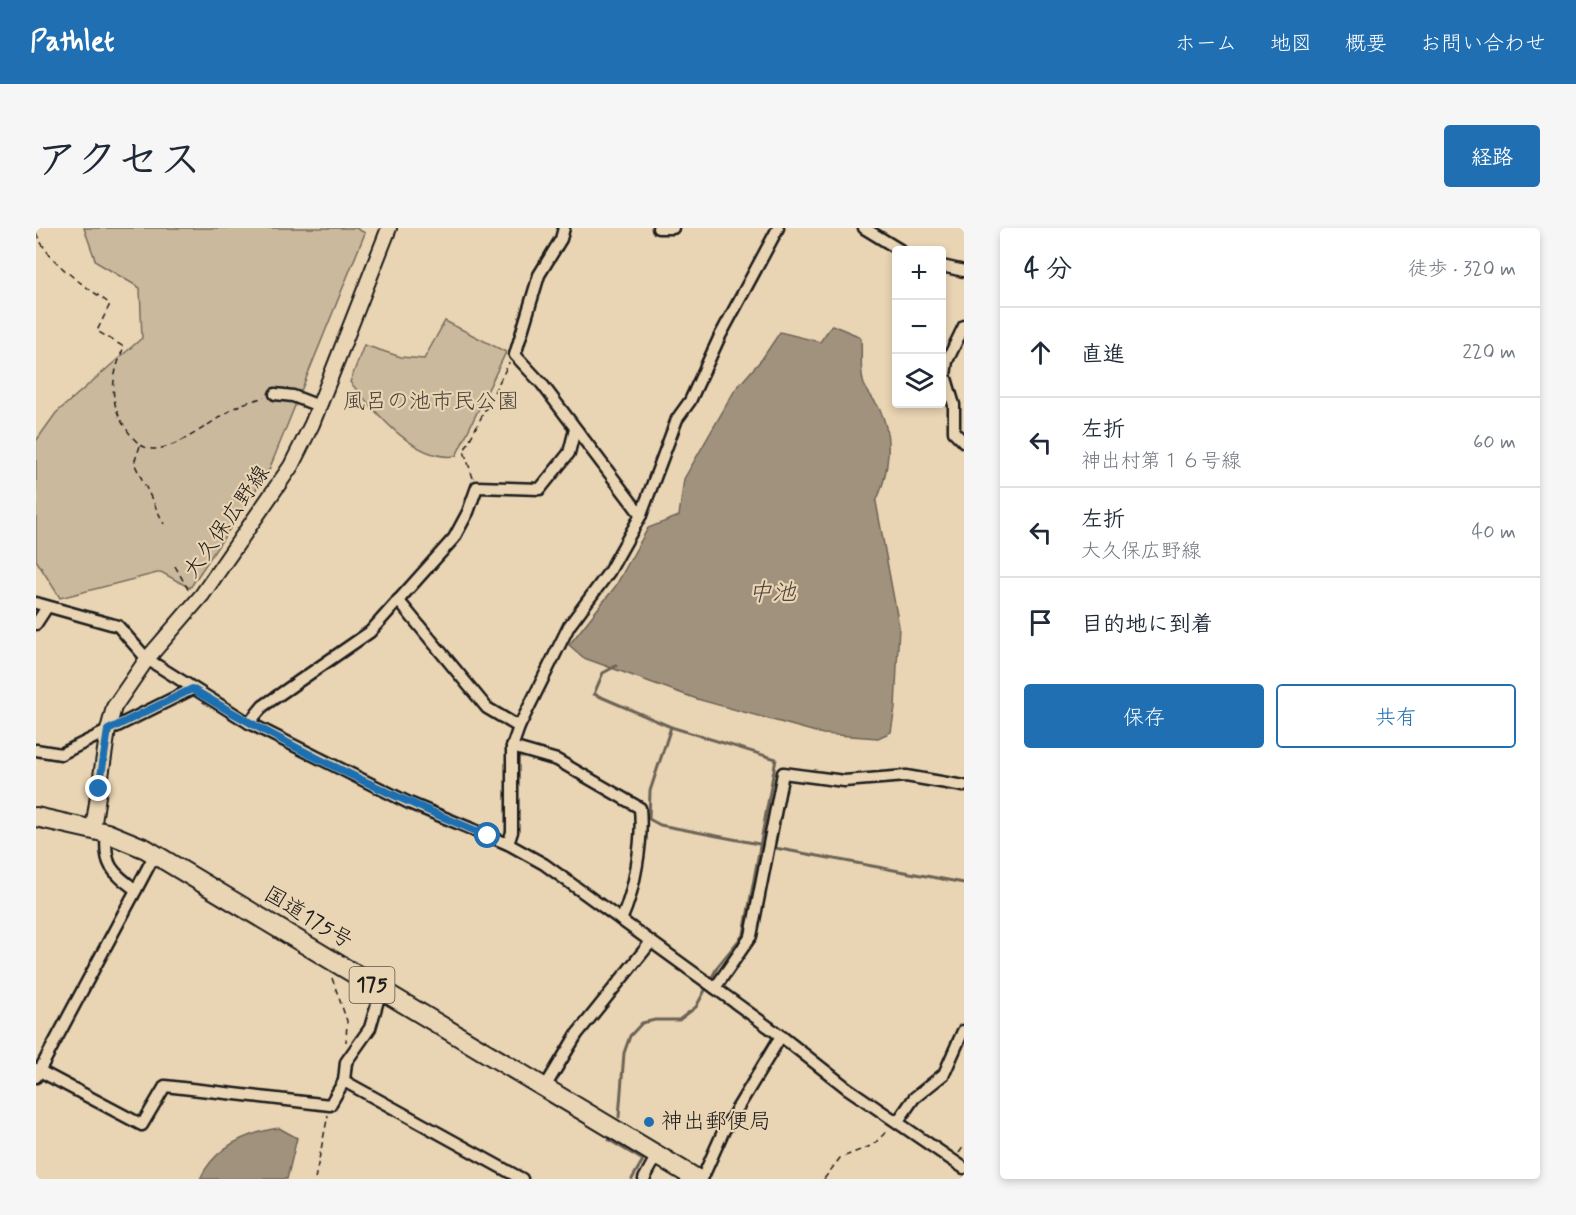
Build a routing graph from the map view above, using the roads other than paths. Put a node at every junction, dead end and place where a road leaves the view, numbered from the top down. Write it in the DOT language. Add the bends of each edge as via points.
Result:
graph roads {
  1 [pos="389,228"];
  2 [pos="564,228"];
  3 [pos="658,228"];
  4 [pos="673,228"];
  5 [pos="778,228"];
  6 [pos="864,228"];
  7 [pos="893,246"];
  8 [pos="946,267"];
  9 [pos="964,270"];
  10 [pos="964,326"];
  11 [pos="275,394"];
  12 [pos="319,406"];
  13 [pos="575,429"];
  14 [pos="964,442"];
  15 [pos="641,515"];
  16 [pos="398,600"];
  17 [pos="41,605"];
  18 [pos="36,624"];
  19 [pos="147,659"];
  20 [pos="192,689"];
  21 [pos="249,723"];
  22 [pos="519,727"];
  23 [pos="108,730"];
  24 [pos="513,747"];
  25 [pos="36,750"];
  26 [pos="964,786"];
  27 [pos="36,817"];
  28 [pos="100,831"];
  29 [pos="508,844"];
  30 [pos="155,854"];
  31 [pos="136,890"];
  32 [pos="621,920"];
  33 [pos="651,942"];
  34 [pos="715,988"];
  35 [pos="381,990"];
  36 [pos="964,1030"];
  37 [pos="781,1036"];
  38 [pos="37,1072"];
  39 [pos="344,1081"];
  40 [pos="545,1087"];
  41 [pos="898,1121"];
  42 [pos="657,1155"];
  43 [pos="964,1168"];
  44 [pos="506,1175"];
  45 [pos="522,1179"];
  46 [pos="644,1179"];
  47 [pos="698,1179"];
  48 [pos="702,1179"];
  1 -- 12 [label="street, 大久保広野線"];
  2 -- 13 [label="street" via="539,275 515,354"];
  3 -- 4 [label="street"];
  5 -- 15 [label="street" via="690,401 677,419"];
  6 -- 7 [label="street"];
  8 -- 9 [label="street"];
  10 -- 14 [label="street" via="947,361 945,375 954,405 954,432"];
  11 -- 12 [label="street"];
  12 -- 19 [label="street, 大久保広野線" via="291,466 195,603"];
  13 -- 15 [label="street"];
  13 -- 16 [label="street" via="569,453 540,489 477,487 454,538"];
  15 -- 22 [label="street" via="609,572 569,626"];
  16 -- 21 [label="street" via="370,632 263,706"];
  16 -- 22 [label="street" via="487,708"];
  17 -- 18 [label="street"];
  17 -- 19 [label="street" via="118,626"];
  19 -- 20 [label="street"];
  19 -- 23 [label="street, 大久保広野線" via="114,707"];
  20 -- 21 [label="street"];
  20 -- 23 [label="street"];
  21 -- 29 [label="street" via="409,803"];
  22 -- 24 [label="street"];
  23 -- 25 [label="street" via="61,754"];
  23 -- 28 [label="street, 大久保広野線"];
  24 -- 29 [label="street" via="512,832"];
  24 -- 32 [label="street" via="556,760 640,808 642,826 629,905"];
  26 -- 34 [label="street" via="906,776 844,782 783,773 751,936"];
  27 -- 28 [label="highway, 国道175号 / 175"];
  28 -- 30 [label="highway, 国道175号 / 175"];
  28 -- 31 [label="street" via="113,873"];
  29 -- 32 [label="street"];
  30 -- 31 [label="street"];
  30 -- 35 [label="highway, 国道175号 / 175"];
  31 -- 38 [label="street"];
  32 -- 33 [label="street"];
  33 -- 34 [label="street"];
  33 -- 40 [label="street" via="577,1034"];
  34 -- 37 [label="street"];
  35 -- 39 [label="street" via="370,1028 346,1062"];
  35 -- 40 [label="highway, 国道175号 / 175"];
  36 -- 41 [label="street" via="944,1074 914,1098"];
  37 -- 41 [label="street" via="847,1088"];
  37 -- 48 [label="street" via="723,1132"];
  38 -- 39 [label="street" via="142,1125 165,1086 330,1105"];
  39 -- 44 [label="street"];
  40 -- 42 [label="highway, 国道175号 / 175"];
  41 -- 43 [label="street"];
  42 -- 46 [label="street"];
  42 -- 47 [label="highway, 国道175号 / 175"];
  44 -- 45 [label="street"];
}
